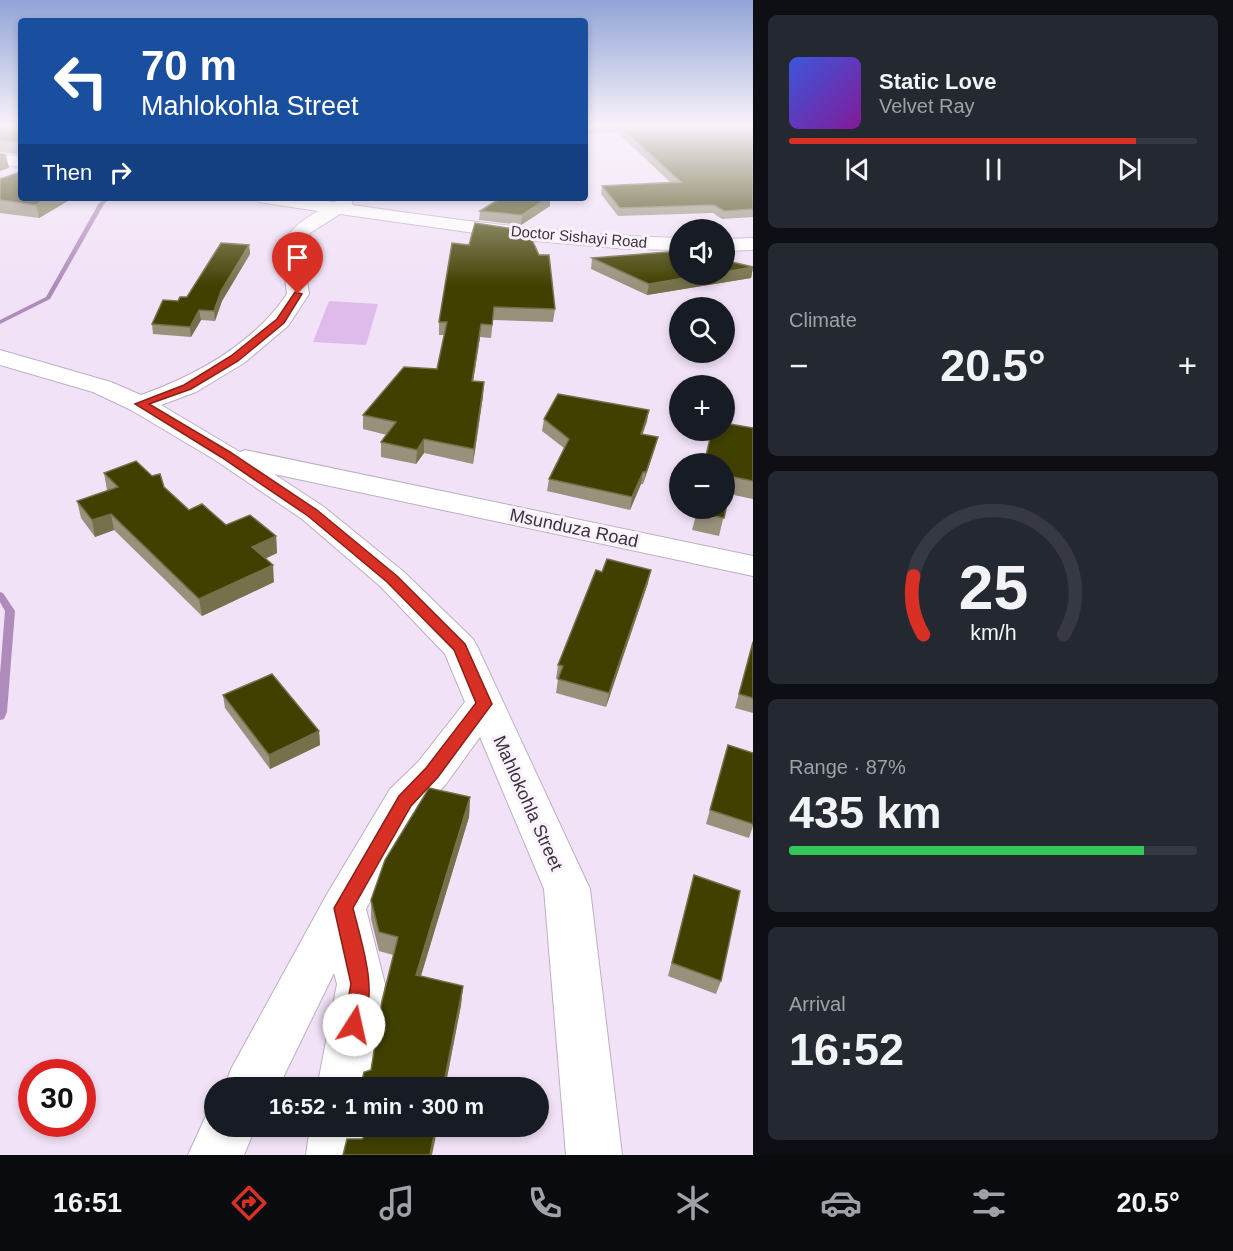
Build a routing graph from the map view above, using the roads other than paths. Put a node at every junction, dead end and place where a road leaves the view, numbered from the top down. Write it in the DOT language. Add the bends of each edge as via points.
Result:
graph roads {
  1 [pos="286,201"];
  2 [pos="352,201"];
  3 [pos="335,208"];
  4 [pos="669,243"];
  5 [pos="753,244"];
  6 [pos="735,245"];
  7 [pos="0,357"];
  8 [pos="140,404"];
  9 [pos="225,454"];
  10 [pos="396,491"];
  11 [pos="313,513"];
  12 [pos="753,566"];
  13 [pos="484,704"];
  14 [pos="343,908"];
  15 [pos="255,1077"];
  16 [pos="345,1077"];
  17 [pos="224,1137"];
  18 [pos="336,1137"];
  19 [pos="216,1155"];
  20 [pos="334,1155"];
  21 [pos="594,1155"];
  1 -- 3 [label="street, Doctor Sishayi Road"];
  2 -- 3 [label="street"];
  3 -- 4 [label="street, Doctor Sishayi Road" via="461,218 565,237"];
  3 -- 8 [label="street" via="302,229 292,247 298,294 280,321 235,358 187,387"];
  5 -- 6 [label="street"];
  7 -- 8 [label="street, Mahlokohla Street" via="102,387"];
  8 -- 9 [label="street, Mahlokohla Street"];
  9 -- 10 [label="street, Msunduza Road"];
  9 -- 11 [label="street, Mahlokohla Street"];
  10 -- 11 [label="street, Msunduza Road" via="361,493"];
  10 -- 12 [label="street, Msunduza Road"];
  11 -- 13 [label="street, Mahlokohla Street" via="392,579 460,648"];
  13 -- 14 [label="street" via="432,773 405,801"];
  13 -- 21 [label="street, Mahlokohla Street" via="567,889"];
  14 -- 15 [label="street"];
  14 -- 16 [label="street" via="361,984"];
  17 -- 19 [label="street"];
  18 -- 20 [label="street"];
}
